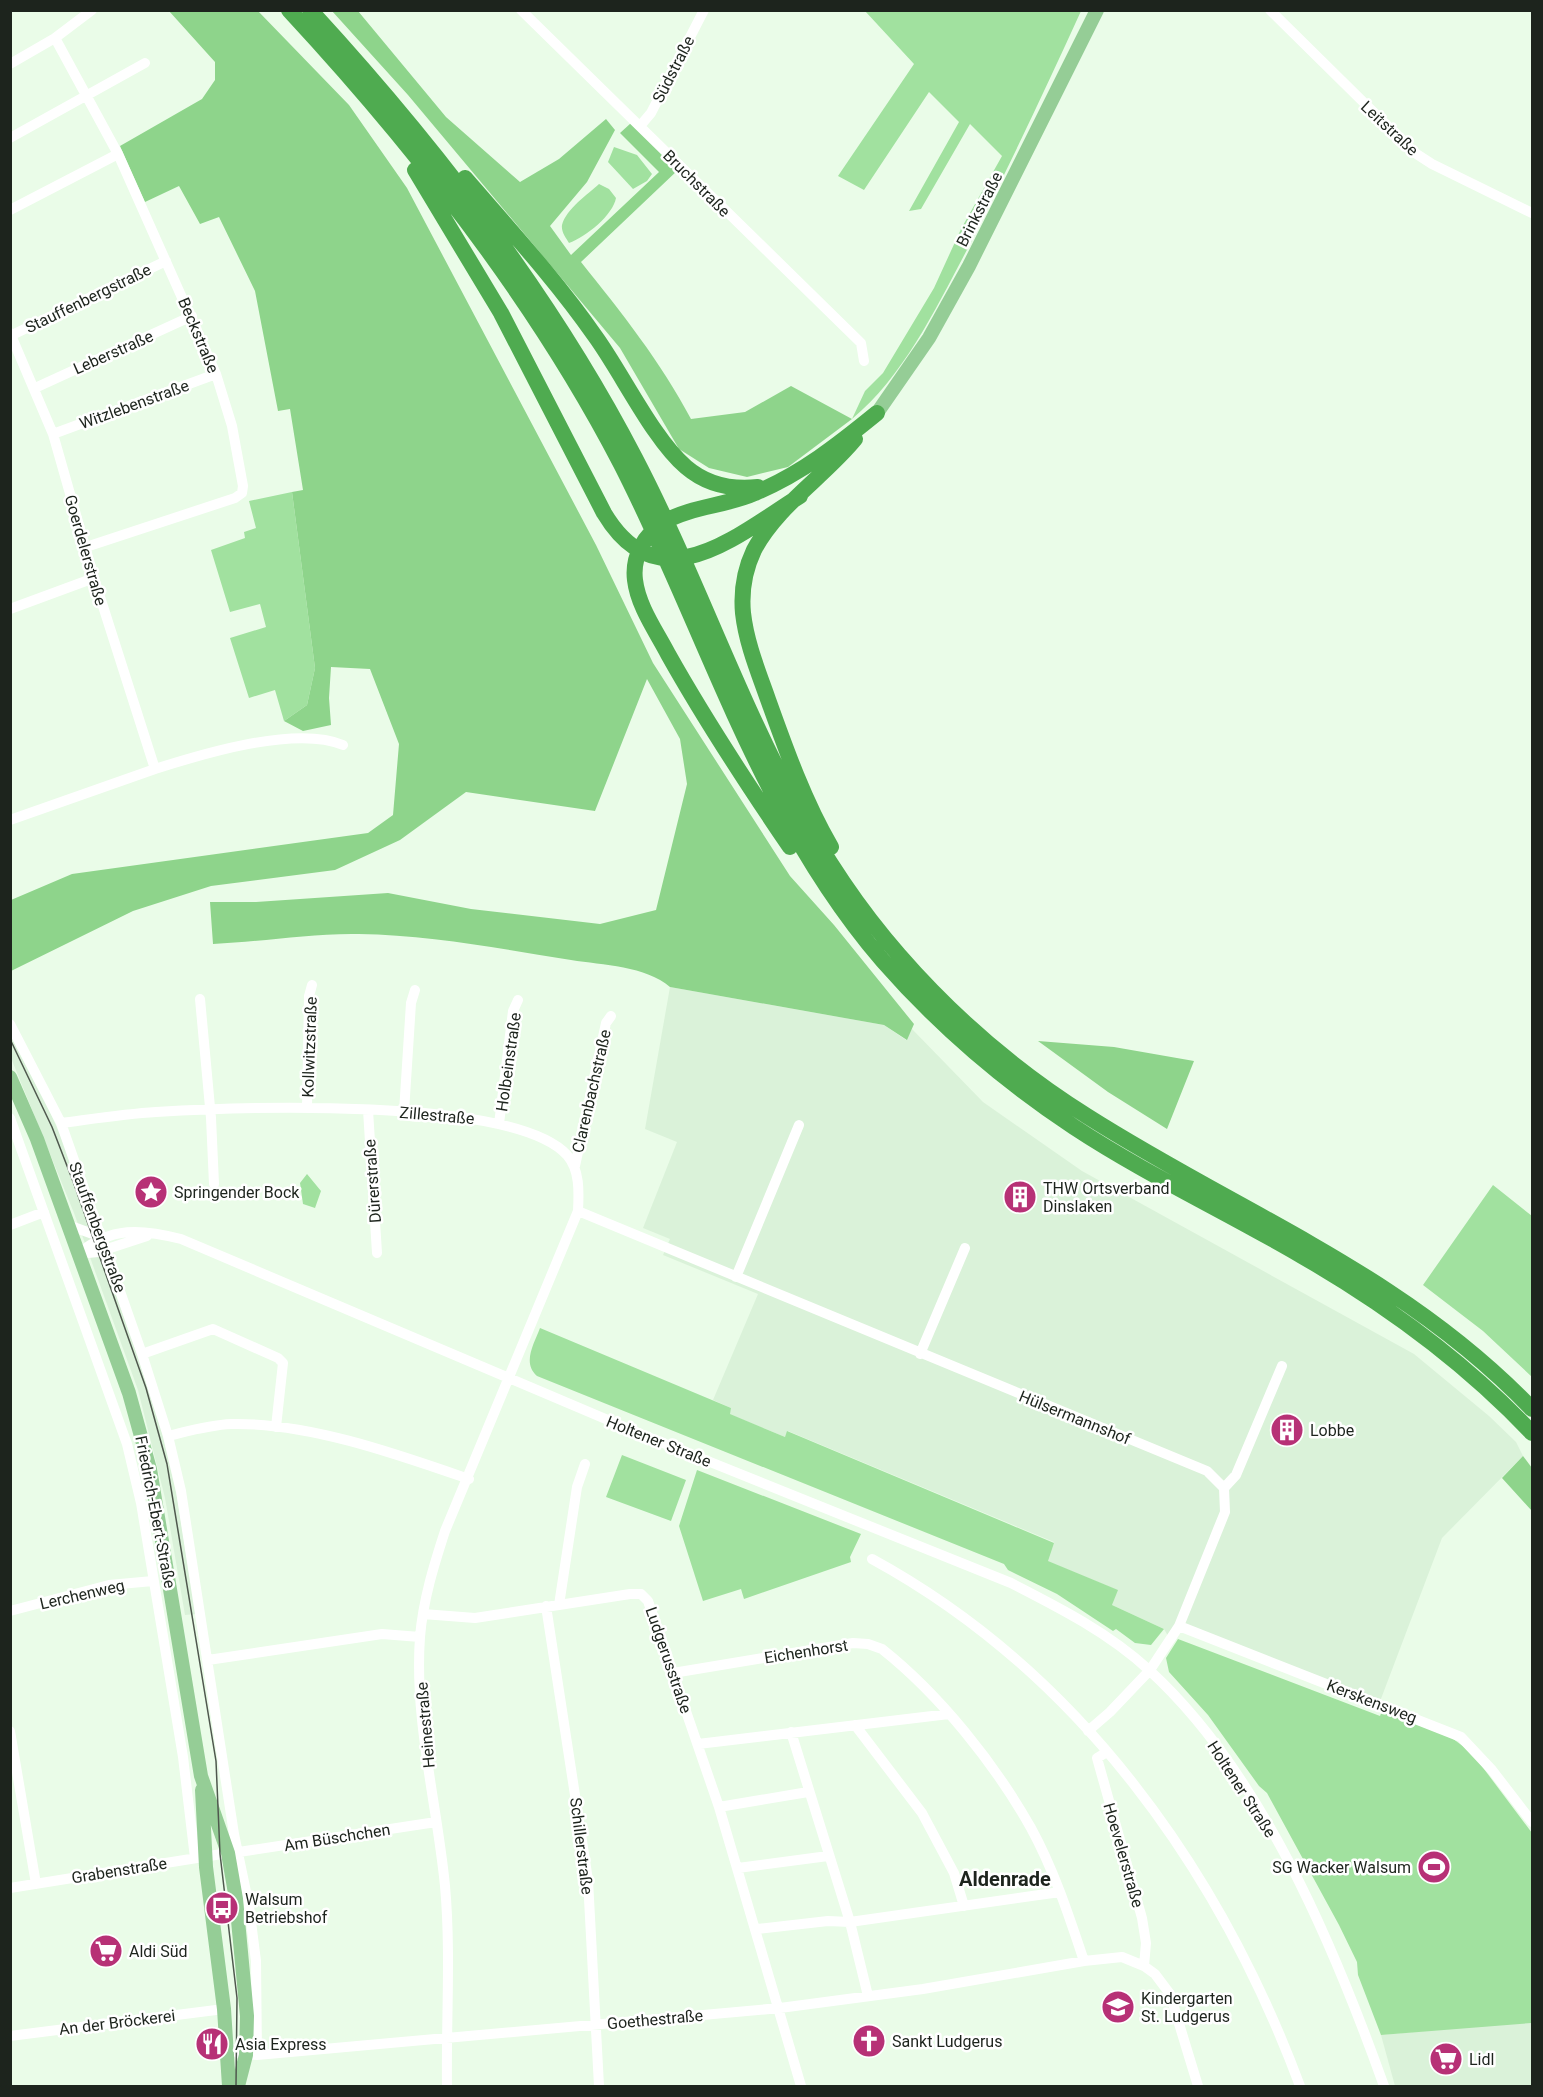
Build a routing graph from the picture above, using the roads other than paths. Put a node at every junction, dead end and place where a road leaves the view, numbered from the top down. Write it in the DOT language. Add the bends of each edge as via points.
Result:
graph roads {
  1 [pos="92,10"];
  2 [pos="289,10"];
  3 [pos="310,10"];
  4 [pos="521,10"];
  5 [pos="704,10"];
  6 [pos="1096,10"];
  7 [pos="1270,10"];
  8 [pos="55,38"];
  9 [pos="145,63"];
  10 [pos="10,64"];
  11 [pos="86,95"];
  12 [pos="639,126"];
  13 [pos="393,130"];
  14 [pos="416,133"];
  15 [pos="10,138"];
  16 [pos="118,154"];
  17 [pos="10,210"];
  18 [pos="1533,213"];
  19 [pos="166,261"];
  20 [pos="192,316"];
  21 [pos="11,335"];
  22 [pos="864,361"];
  23 [pos="216,374"];
  24 [pos="35,388"];
  25 [pos="877,413"];
  26 [pos="53,434"];
  27 [pos="776,483"];
  28 [pos="800,496"];
  29 [pos="86,547"];
  30 [pos="644,550"];
  31 [pos="94,578"];
  32 [pos="10,609"];
  33 [pos="343,745"];
  34 [pos="155,769"];
  35 [pos="10,820"];
  36 [pos="832,897"];
  37 [pos="875,926"];
  38 [pos="312,985"];
  39 [pos="415,990"];
  40 [pos="200,999"];
  41 [pos="519,1000"];
  42 [pos="611,1016"];
  43 [pos="10,1024"];
  44 [pos="10,1077"];
  45 [pos="307,1108"];
  46 [pos="210,1109"];
  47 [pos="368,1110"];
  48 [pos="404,1112"];
  49 [pos="11,1123"];
  50 [pos="61,1123"];
  51 [pos="499,1124"];
  52 [pos="799,1125"];
  53 [pos="574,1166"];
  54 [pos="214,1184"];
  55 [pos="578,1211"];
  56 [pos="44,1212"];
  57 [pos="10,1225"];
  58 [pos="68,1225"];
  59 [pos="156,1234"];
  60 [pos="101,1237"];
  61 [pos="1303,1247"];
  62 [pos="965,1248"];
  63 [pos="102,1250"];
  64 [pos="377,1253"];
  65 [pos="78,1254"];
  66 [pos="1336,1267"];
  67 [pos="84,1268"];
  68 [pos="736,1277"];
  69 [pos="142,1354"];
  70 [pos="920,1354"];
  71 [pos="1282,1366"];
  72 [pos="508,1378"];
  73 [pos="1533,1409"];
  74 [pos="276,1427"];
  75 [pos="1533,1433"];
  76 [pos="168,1436"];
  77 [pos="585,1464"];
  78 [pos="469,1479"];
  79 [pos="1224,1488"];
  80 [pos="872,1559"];
  81 [pos="153,1581"];
  82 [pos="559,1605"];
  83 [pos="546,1606"];
  84 [pos="10,1611"];
  85 [pos="423,1614"];
  86 [pos="1179,1626"];
  87 [pos="420,1637"];
  88 [pos="208,1660"];
  89 [pos="1150,1670"];
  90 [pos="673,1673"];
  91 [pos="949,1714"];
  92 [pos="855,1725"];
  93 [pos="10,1731"];
  94 [pos="1088,1731"];
  95 [pos="791,1732"];
  96 [pos="698,1744"];
  97 [pos="1107,1752"];
  98 [pos="201,1776"];
  99 [pos="808,1792"];
  100 [pos="719,1807"];
  101 [pos="436,1822"];
  102 [pos="1533,1822"];
  103 [pos="233,1853"];
  104 [pos="828,1856"];
  105 [pos="200,1857"];
  106 [pos="738,1868"];
  107 [pos="36,1884"];
  108 [pos="10,1888"];
  109 [pos="1060,1892"];
  110 [pos="964,1906"];
  111 [pos="850,1922"];
  112 [pos="757,1929"];
  113 [pos="1084,1961"];
  114 [pos="1144,1966"];
  115 [pos="868,1996"];
  116 [pos="780,2008"];
  117 [pos="224,2009"];
  118 [pos="597,2024"];
  119 [pos="10,2036"];
  120 [pos="446,2038"];
  121 [pos="226,2044"];
  122 [pos="251,2055"];
  123 [pos="229,2086"];
  124 [pos="238,2086"];
  125 [pos="447,2086"];
  126 [pos="600,2086"];
  127 [pos="801,2086"];
  128 [pos="1198,2086"];
  129 [pos="1300,2086"];
  130 [pos="1384,2086"];
  1 -- 8 [label="street"];
  2 -- 13 [label="highway"];
  3 -- 14 [label="highway"];
  4 -- 12 [label="street, Bruchstraße"];
  5 -- 12 [label="street, Südstraße" via="651,113"];
  6 -- 25 [label="main road, Brinkstraße" via="969,266 929,338"];
  7 -- 18 [label="street, Leitstraße" via="1415,153"];
  8 -- 10 [label="street"];
  8 -- 11 [label="street, Beckstraße"];
  9 -- 11 [label="street"];
  11 -- 15 [label="street"];
  11 -- 16 [label="street, Beckstraße"];
  12 -- 22 [label="street, Bruchstraße" via="861,343"];
  13 -- 30 [label="highway" via="501,314 603,513 619,536"];
  13 -- 36 [label="highway" via="524,301 593,412 643,509 747,747 795,838"];
  14 -- 27 [label="highway" via="462,175 554,281 660,436 685,466 726,487"];
  14 -- 37 [label="highway" via="537,292 606,405 657,503 786,790 840,879"];
  16 -- 17 [label="street"];
  16 -- 19 [label="street, Beckstraße"];
  19 -- 20 [label="street, Beckstraße"];
  19 -- 21 [label="street, Stauffenbergstraße"];
  20 -- 23 [label="street, Beckstraße"];
  20 -- 24 [label="street, Leberstraße"];
  21 -- 24 [label="street, Goerdelerstraße"];
  23 -- 26 [label="street, Witzlebenstraße"];
  23 -- 29 [label="street, Beckstraße" via="232,426 242,493"];
  24 -- 26 [label="street, Goerdelerstraße"];
  25 -- 27 [label="highway" via="827,453"];
  25 -- 28 [label="highway" via="836,464"];
  26 -- 29 [label="street, Goerdelerstraße"];
  27 -- 30 [label="highway" via="743,498 664,523"];
  28 -- 30 [label="highway" via="704,553 679,560"];
  28 -- 37 [label="highway" via="764,534 748,564 742,597 746,632 778,729 813,812"];
  29 -- 31 [label="street, Goerdelerstraße"];
  30 -- 36 [label="highway" via="634,578 638,594 682,678 792,851"];
  31 -- 32 [label="street"];
  31 -- 34 [label="street, Goerdelerstraße"];
  33 -- 34 [label="street" via="328,738 270,741 218,749"];
  34 -- 35 [label="street"];
  36 -- 61 [label="highway" via="927,1009 1020,1090 1127,1160"];
  37 -- 61 [label="highway" via="938,997 1031,1077 1085,1115"];
  38 -- 45 [label="street, Kollwitzstraße"];
  39 -- 48 [label="street"];
  40 -- 46 [label="street"];
  41 -- 51 [label="street, Holbeinstraße" via="513,1011"];
  42 -- 53 [label="street, Clarenbachstraße" via="606,1023"];
  43 -- 50 [label="street, Stauffenbergstraße"];
  44 -- 58 [label="main road, Friedrich-Ebert-Straße"];
  45 -- 46 [label="street, Zillestraße"];
  45 -- 47 [label="street, Zillestraße"];
  46 -- 50 [label="street, Zillestraße"];
  46 -- 54 [label="street"];
  47 -- 48 [label="street, Zillestraße"];
  47 -- 64 [label="street, Dürerstraße"];
  48 -- 51 [label="street, Zillestraße"];
  49 -- 56 [label="street, Friedrich-Ebert-Straße"];
  50 -- 60 [label="street, Stauffenbergstraße"];
  51 -- 53 [label="street, Zillestraße" via="560,1148"];
  52 -- 68 [label="street"];
  53 -- 55 [label="street"];
  55 -- 68 [label="street, Hülsermannshof"];
  55 -- 72 [label="street"];
  56 -- 57 [label="street"];
  56 -- 81 [label="street, Friedrich-Ebert-Straße" via="128,1444"];
  58 -- 60 [label="street, Holtener Straße"];
  58 -- 65 [label="main road, Friedrich-Ebert-Straße"];
  59 -- 60 [label="street, Holtener Straße" via="130,1232"];
  59 -- 63 [label="street, Holtener Straße"];
  59 -- 72 [label="street, Holtener Straße" via="181,1239"];
  60 -- 63 [label="street, Stauffenbergstraße"];
  60 -- 65 [label="street, Holtener Straße"];
  61 -- 66 [label="highway"];
  62 -- 70 [label="street"];
  63 -- 65 [label="street, Holtener Straße"];
  63 -- 67 [label="street"];
  63 -- 69 [label="street, Stauffenbergstraße"];
  65 -- 67 [label="main road, Friedrich-Ebert-Straße"];
  66 -- 73 [label="highway" via="1382,1285 1433,1321"];
  66 -- 75 [label="highway" via="1451,1356"];
  67 -- 98 [label="main road, Friedrich-Ebert-Straße" via="129,1393 150,1469"];
  68 -- 70 [label="street, Hülsermannshof"];
  69 -- 74 [label="street" via="213,1329 278,1358 285,1369"];
  69 -- 76 [label="street, Stauffenbergstraße"];
  70 -- 79 [label="street, Hülsermannshof" via="1208,1471"];
  71 -- 79 [label="street" via="1236,1475"];
  72 -- 78 [label="street, Heinestraße"];
  72 -- 89 [label="street, Holtener Straße" via="1011,1583 1068,1612"];
  74 -- 76 [label="street" via="222,1425"];
  74 -- 78 [label="street" via="357,1445"];
  76 -- 88 [label="street, Stauffenbergstraße" via="181,1491"];
  77 -- 82 [label="street" via="577,1487"];
  78 -- 85 [label="street, Heinestraße" via="445,1531"];
  79 -- 86 [label="street" via="1225,1512"];
  80 -- 94 [label="street" via="957,1612 1039,1681"];
  81 -- 84 [label="street, Lerchenweg" via="109,1585"];
  81 -- 105 [label="street, Friedrich-Ebert-Straße"];
  82 -- 83 [label="street, Ludgerusstraße"];
  82 -- 90 [label="street, Ludgerusstraße" via="640,1594 648,1600"];
  83 -- 85 [label="street, Ludgerusstraße" via="475,1618"];
  83 -- 118 [label="street, Schillerstraße" via="588,1880"];
  85 -- 87 [label="street, Heinestraße"];
  86 -- 89 [label="street"];
  86 -- 102 [label="street, Kerskensweg" via="1461,1737"];
  87 -- 88 [label="street" via="382,1634"];
  87 -- 101 [label="street, Heinestraße" via="421,1701"];
  88 -- 103 [label="street, Stauffenbergstraße"];
  89 -- 94 [label="street"];
  89 -- 130 [label="street, Holtener Straße" via="1227,1761 1293,1870 1350,1989"];
  90 -- 91 [label="street, Eichenhorst" via="853,1643 868,1644 895,1659"];
  90 -- 96 [label="street, Ludgerusstraße"];
  91 -- 92 [label="street"];
  91 -- 109 [label="street, Eichenhorst" via="1026,1820"];
  92 -- 95 [label="street"];
  92 -- 110 [label="street" via="922,1813 954,1873"];
  93 -- 107 [label="street"];
  94 -- 97 [label="street"];
  95 -- 96 [label="street"];
  95 -- 99 [label="street"];
  96 -- 100 [label="street, Ludgerusstraße"];
  97 -- 114 [label="street, Hoevelerstraße" via="1097,1758 1142,1918"];
  97 -- 129 [label="street" via="1139,1788 1221,1912 1260,1988"];
  98 -- 103 [label="main road, Friedrich-Ebert-Straße"];
  98 -- 105 [label="main road, Friedrich-Ebert-Straße"];
  99 -- 100 [label="street"];
  99 -- 104 [label="street"];
  100 -- 106 [label="street, Ludgerusstraße"];
  101 -- 103 [label="street, Am Büschchen"];
  101 -- 120 [label="street, Heinestraße" via="445,1886"];
  103 -- 105 [label="street, Grabenstraße"];
  103 -- 122 [label="main road, Friedrich-Ebert-Straße"];
  104 -- 106 [label="street"];
  104 -- 111 [label="street"];
  105 -- 107 [label="street, Grabenstraße"];
  105 -- 117 [label="main road, Friedrich-Ebert-Straße"];
  106 -- 112 [label="street, Ludgerusstraße"];
  107 -- 108 [label="street, Grabenstraße"];
  109 -- 110 [label="street"];
  109 -- 113 [label="street, Eichenhorst"];
  110 -- 111 [label="street"];
  111 -- 112 [label="street"];
  111 -- 115 [label="street"];
  112 -- 116 [label="street, Ludgerusstraße"];
  113 -- 114 [label="street" via="1122,1957"];
  113 -- 115 [label="street, Goethestraße"];
  114 -- 128 [label="street" via="1170,1994"];
  115 -- 116 [label="street, Goethestraße"];
  116 -- 118 [label="street, Goethestraße"];
  116 -- 127 [label="street, Ludgerusstraße"];
  117 -- 119 [label="street, An der Bröckerei"];
  117 -- 121 [label="main road, Friedrich-Ebert-Straße"];
  118 -- 120 [label="street, Goethestraße"];
  118 -- 126 [label="street, Schillerstraße"];
  120 -- 122 [label="street, Goethestraße"];
  120 -- 125 [label="street, Heinestraße"];
  121 -- 122 [label="street"];
  121 -- 123 [label="main road, Friedrich-Ebert-Straße"];
  122 -- 124 [label="main road, Friedrich-Ebert-Straße"];
}
